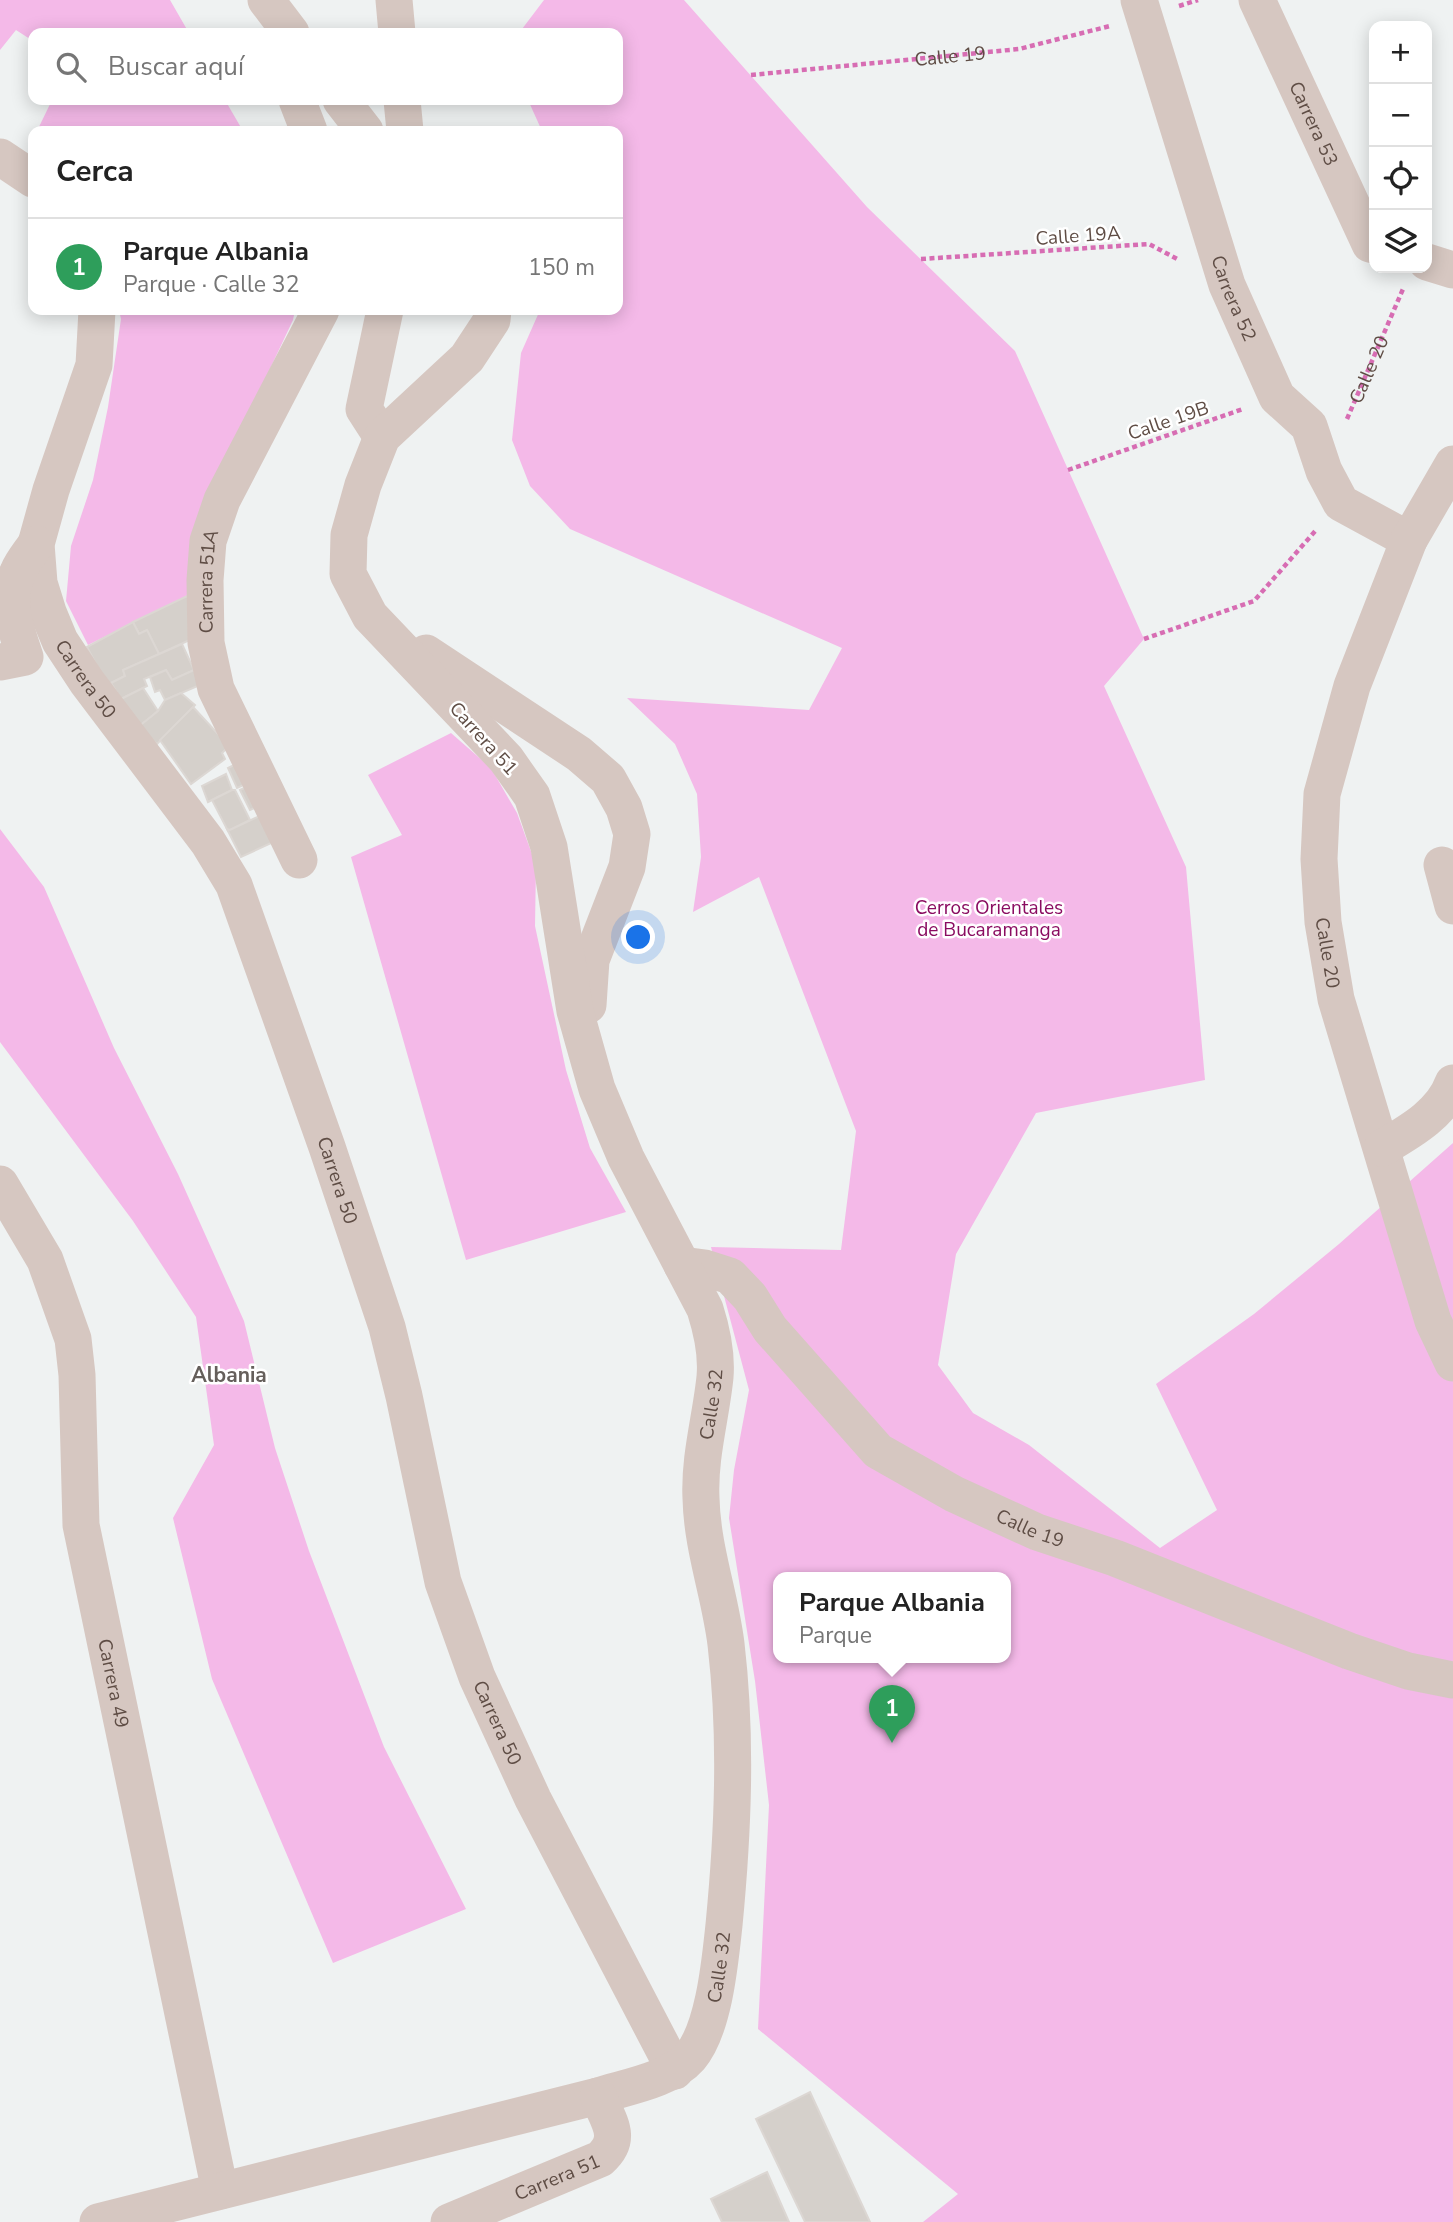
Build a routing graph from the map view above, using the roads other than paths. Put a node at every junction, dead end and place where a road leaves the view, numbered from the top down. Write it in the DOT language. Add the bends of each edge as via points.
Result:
graph roads {
  1 [pos="257,0"];
  2 [pos="266,0"];
  3 [pos="394,0"];
  4 [pos="1256,0"];
  5 [pos="1142,9"];
  6 [pos="268,28"];
  7 [pos="287,28"];
  8 [pos="397,28"];
  9 [pos="299,105"];
  10 [pos="345,105"];
  11 [pos="402,105"];
  12 [pos="307,126"];
  13 [pos="361,126"];
  14 [pos="405,126"];
  15 [pos="0,157"];
  16 [pos="28,176"];
  17 [pos="1369,242"];
  18 [pos="1453,270"];
  19 [pos="1432,271"];
  20 [pos="97,315"];
  21 [pos="318,315"];
  22 [pos="384,315"];
  23 [pos="493,315"];
  24 [pos="382,437"];
  25 [pos="1453,464"];
  26 [pos="1409,540"];
  27 [pos="36,544"];
  28 [pos="370,615"];
  29 [pos="0,662"];
  30 [pos="299,860"];
  31 [pos="1442,865"];
  32 [pos="1453,905"];
  33 [pos="588,1060"];
  34 [pos="1453,1083"];
  35 [pos="1382,1148"];
  36 [pos="0,1184"];
  37 [pos="682,1265"];
  38 [pos="1453,1363"];
  39 [pos="1449,1682"];
  40 [pos="675,2071"];
  41 [pos="598,2096"];
  42 [pos="219,2191"];
  43 [pos="98,2222"];
  44 [pos="449,2222"];
  1 -- 6 [label="street"];
  2 -- 7 [label="street"];
  3 -- 8 [label="street"];
  4 -- 17 [label="street, Carrera 53"];
  5 -- 26 [label="street, Carrera 52" via="1227,285 1277,397 1310,426 1324,471 1341,503"];
  9 -- 12 [label="street"];
  10 -- 13 [label="street"];
  11 -- 14 [label="street"];
  15 -- 16 [label="street"];
  18 -- 19 [label="street"];
  20 -- 27 [label="street, Carrera 50" via="94,365"];
  21 -- 30 [label="street, Carrera 51A" via="222,500 208,541 205,580 205,643 216,689"];
  22 -- 24 [label="street" via="364,409"];
  23 -- 24 [label="street, Carrera 51" via="467,358"];
  24 -- 28 [label="street, Carrera 51" via="349,535 348,575"];
  25 -- 26 [label="street, Calle 20"];
  26 -- 35 [label="street, Calle 20" via="1352,686 1322,794 1319,859 1323,922 1336,999"];
  27 -- 29 [label="street" via="18,572 12,593 11,613 25,657"];
  27 -- 40 [label="street, Carrera 50" via="39,583 60,641 208,842 234,885 387,1327 443,1582 473,1665 533,1799"];
  28 -- 33 [label="street, Carrera 51" via="506,759 532,796 549,847 575,1011"];
  28 -- 33 [label="street" via="579,754 607,779 624,808 632,834 629,856 591,960"];
  31 -- 32 [label="street"];
  33 -- 37 [label="street, Carrera 51" via="626,1158"];
  34 -- 35 [label="street" via="1449,1094 1418,1127"];
  35 -- 38 [label="street, Calle 20" via="1433,1321"];
  36 -- 42 [label="street, Carrera 49" via="46,1260 73,1339 81,1525"];
  37 -- 39 [label="street, Calle 19" via="730,1276 770,1329 878,1451 954,1494 1037,1532 1115,1558 1349,1651"];
  37 -- 40 [label="street, Calle 32" via="713,1336 716,1375 701,1497 726,1641 733,1760 731,1855 715,1998 691,2055"];
  40 -- 41 [label="street"];
  41 -- 42 [label="street"];
  41 -- 44 [label="street, Carrera 51" via="614,2137 600,2159"];
  42 -- 43 [label="street"];
}
